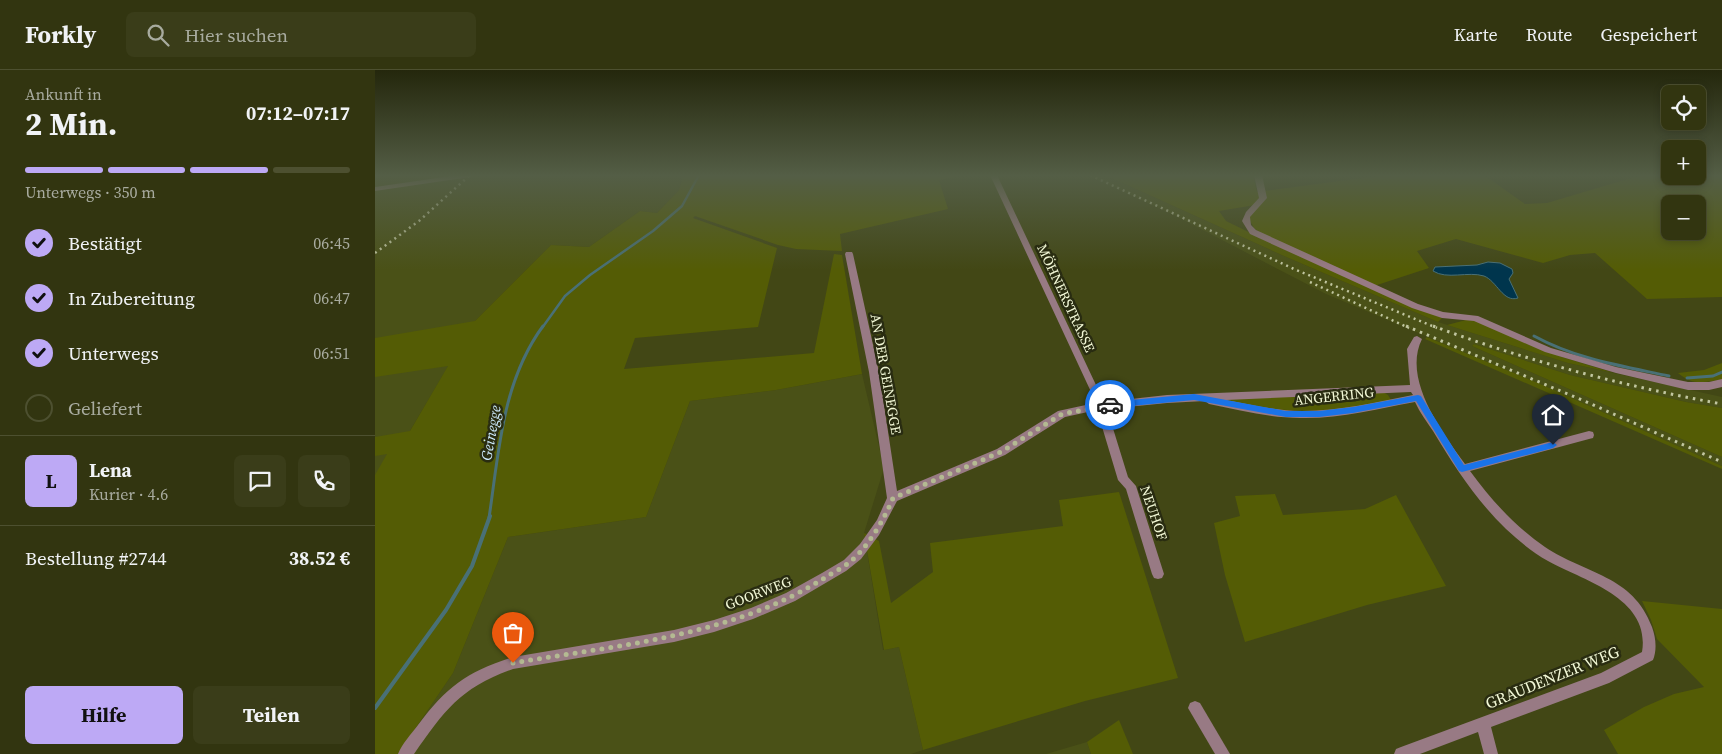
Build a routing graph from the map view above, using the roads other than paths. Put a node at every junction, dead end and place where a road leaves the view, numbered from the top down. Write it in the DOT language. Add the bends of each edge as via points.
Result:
graph roads {
  1 [pos="1008,207"];
  2 [pos="1253,207"];
  3 [pos="849,254"];
  4 [pos="1417,339"];
  5 [pos="1722,383"];
  6 [pos="1417,393"];
  7 [pos="1194,397"];
  8 [pos="1100,406"];
  9 [pos="1589,435"];
  10 [pos="1462,469"];
  11 [pos="893,498"];
  12 [pos="1158,574"];
  13 [pos="1195,708"];
  14 [pos="1483,723"];
  15 [pos="405,754"];
  16 [pos="1223,754"];
  17 [pos="1401,754"];
  18 [pos="1491,754"];
  1 -- 8 [label="street, MÖHNERSTRASSE"];
  2 -- 5 [label="street" via="1245,219 1253,232 1426,310 1485,322 1548,350 1590,364 1688,386"];
  3 -- 11 [label="street, AN DER GEINEGGE" via="874,372"];
  4 -- 6 [label="street" via="1412,355"];
  6 -- 7 [label="street, ANGERRING"];
  6 -- 7 [label="street, ANGERRING" via="1353,410 1319,414 1286,414"];
  6 -- 10 [label="street, GRAUDENZER WEG"];
  7 -- 8 [label="street, ANGERRING"];
  8 -- 11 [label="street" via="1062,414 1001,452"];
  8 -- 12 [label="street, NEUHOF" via="1123,480 1131,486"];
  9 -- 10 [label="street"];
  10 -- 14 [label="street, GRAUDENZER WEG" via="1500,515 1543,552 1605,582 1624,595 1646,625 1651,647 1649,656 1604,678"];
  11 -- 15 [label="street, GOORWEG" via="883,521 852,560 803,592 750,615 708,627 489,670 449,696"];
  13 -- 16 [label="street"];
  14 -- 17 [label="street, GRAUDENZER WEG"];
  14 -- 18 [label="street"];
}
